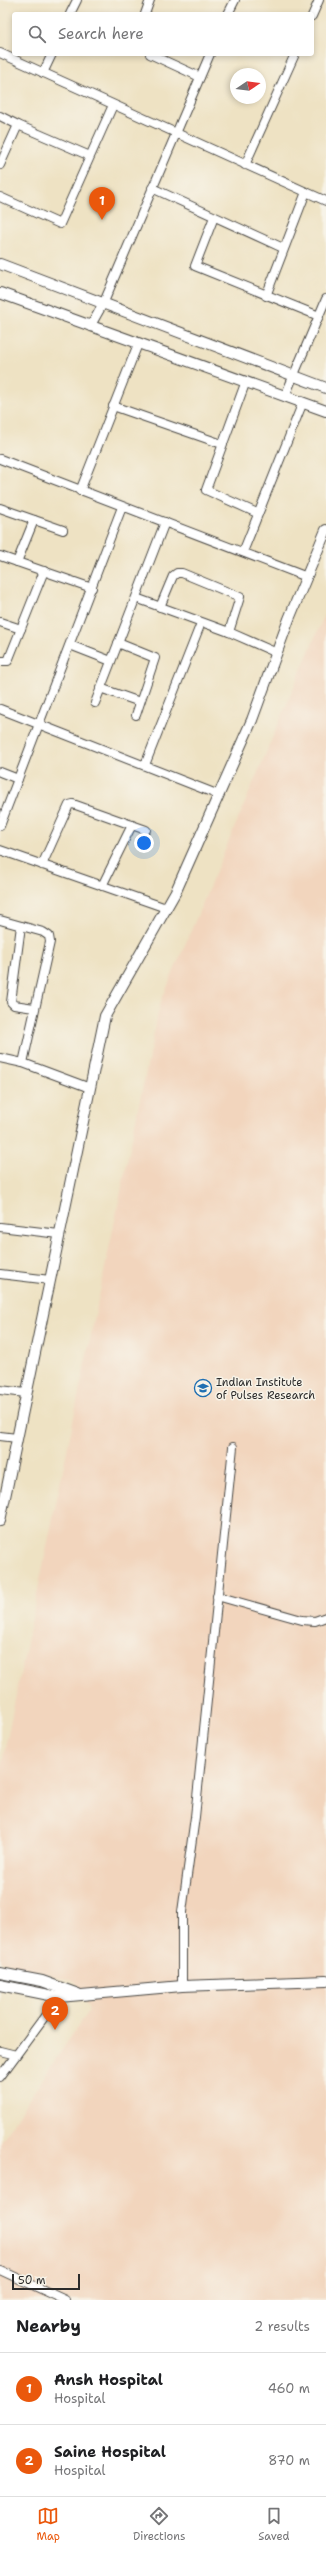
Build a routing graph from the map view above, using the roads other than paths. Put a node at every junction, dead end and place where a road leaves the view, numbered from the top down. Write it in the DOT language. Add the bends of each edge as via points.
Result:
graph roads {
  1 [pos="77,0"];
  2 [pos="150,0"];
  3 [pos="235,0"];
  4 [pos="321,2"];
  5 [pos="71,12"];
  6 [pos="146,12"];
  7 [pos="229,12"];
  8 [pos="314,13"];
  9 [pos="0,53"];
  10 [pos="51,56"];
  11 [pos="154,56"];
  12 [pos="209,56"];
  13 [pos="294,56"];
  14 [pos="43,73"];
  15 [pos="200,77"];
  16 [pos="113,105"];
  17 [pos="0,116"];
  18 [pos="18,125"];
  19 [pos="175,133"];
  20 [pos="90,156"];
  21 [pos="0,165"];
  22 [pos="245,165"];
  23 [pos="152,188"];
  24 [pos="306,192"];
  25 [pos="0,197"];
  26 [pos="326,201"];
  27 [pos="214,217"];
  28 [pos="283,248"];
  29 [pos="1,266"];
  30 [pos="0,293"];
  31 [pos="266,296"];
  32 [pos="326,299"];
  33 [pos="104,302"];
  34 [pos="318,316"];
  35 [pos="90,327"];
  36 [pos="138,344"];
  37 [pos="292,376"];
  38 [pos="246,381"];
  39 [pos="326,388"];
  40 [pos="285,396"];
  41 [pos="303,402"];
  42 [pos="113,406"];
  43 [pos="326,411"];
  44 [pos="222,444"];
  45 [pos="0,459"];
  46 [pos="80,491"];
  47 [pos="122,507"];
  48 [pos="0,508"];
  49 [pos="257,513"];
  50 [pos="34,520"];
  51 [pos="165,522"];
  52 [pos="63,530"];
  53 [pos="326,530"];
  54 [pos="243,552"];
  55 [pos="0,556"];
  56 [pos="18,562"];
  57 [pos="44,571"];
  58 [pos="307,577"];
  59 [pos="92,588"];
  60 [pos="136,598"];
  61 [pos="160,607"];
  62 [pos="0,622"];
  63 [pos="201,623"];
  64 [pos="21,629"];
  65 [pos="229,632"];
  66 [pos="118,643"];
  67 [pos="70,645"];
  68 [pos="277,653"];
  69 [pos="0,661"];
  70 [pos="111,661"];
  71 [pos="100,688"];
  72 [pos="140,702"];
  73 [pos="95,703"];
  74 [pos="0,709"];
  75 [pos="136,715"];
  76 [pos="39,724"];
  77 [pos="145,765"];
  78 [pos="0,772"];
  79 [pos="18,779"];
  80 [pos="219,795"];
  81 [pos="132,825"];
  82 [pos="0,826"];
  83 [pos="146,830"];
  84 [pos="0,850"];
  85 [pos="42,865"];
  86 [pos="102,886"];
  87 [pos="166,908"];
  88 [pos="0,920"];
  89 [pos="21,926"];
  90 [pos="34,1008"];
  91 [pos="0,1058"];
  92 [pos="23,1063"];
  93 [pos="90,1088"];
  94 [pos="0,1227"];
  95 [pos="59,1234"];
  96 [pos="0,1276"];
  97 [pos="50,1280"];
  98 [pos="0,1390"];
  99 [pos="26,1393"];
  100 [pos="0,1436"];
  101 [pos="17,1438"];
  102 [pos="233,1447"];
  103 [pos="2,1497"];
  104 [pos="0,1521"];
  105 [pos="217,1596"];
  106 [pos="326,1617"];
  107 [pos="0,1973"];
  108 [pos="326,1982"];
  109 [pos="0,1984"];
  110 [pos="182,1986"];
  111 [pos="80,1995"];
  112 [pos="59,1998"];
  113 [pos="0,2051"];
  114 [pos="16,2055"];
  115 [pos="0,2077"];
  116 [pos="0,2270"];
  117 [pos="65,2300"];
  1 -- 5 [label="street"];
  2 -- 6 [label="street"];
  3 -- 7 [label="street"];
  4 -- 8 [label="street"];
  9 -- 14 [label="street"];
  10 -- 14 [label="street"];
  11 -- 15 [label="street"];
  12 -- 15 [label="street"];
  13 -- 22 [label="street"];
  14 -- 16 [label="street"];
  15 -- 19 [label="street"];
  16 -- 19 [label="street"];
  16 -- 20 [label="street"];
  17 -- 18 [label="street"];
  18 -- 20 [label="street"];
  18 -- 21 [label="street"];
  19 -- 22 [label="street"];
  19 -- 23 [label="street"];
  20 -- 25 [label="street" via="60,224"];
  22 -- 24 [label="street"];
  23 -- 27 [label="street"];
  23 -- 33 [label="street"];
  24 -- 26 [label="street"];
  24 -- 28 [label="street"];
  27 -- 28 [label="street"];
  27 -- 31 [label="street" via="195,266"];
  28 -- 31 [label="street"];
  29 -- 33 [label="street"];
  30 -- 35 [label="street"];
  31 -- 34 [label="street"];
  32 -- 34 [label="street"];
  33 -- 35 [label="street"];
  33 -- 37 [label="street"];
  34 -- 37 [label="street"];
  35 -- 36 [label="street"];
  36 -- 38 [label="street"];
  36 -- 42 [label="street"];
  37 -- 39 [label="street"];
  37 -- 40 [label="street"];
  38 -- 40 [label="street"];
  38 -- 44 [label="street"];
  40 -- 41 [label="street"];
  41 -- 43 [label="street"];
  41 -- 49 [label="street"];
  42 -- 44 [label="street"];
  42 -- 46 [label="street"];
  44 -- 49 [label="street" via="206,490"];
  45 -- 46 [label="street"];
  46 -- 47 [label="street"];
  47 -- 51 [label="street"];
  47 -- 59 [label="street"];
  48 -- 50 [label="street"];
  49 -- 54 [label="street"];
  50 -- 52 [label="street"];
  50 -- 56 [label="street"];
  51 -- 54 [label="street"];
  51 -- 60 [label="street"];
  53 -- 58 [label="street"];
  54 -- 58 [label="street"];
  55 -- 56 [label="street"];
  56 -- 57 [label="street"];
  57 -- 59 [label="street"];
  57 -- 64 [label="street"];
  58 -- 68 [label="street"];
  59 -- 67 [label="street"];
  60 -- 61 [label="street"];
  60 -- 66 [label="street"];
  61 -- 63 [label="street"];
  61 -- 65 [label="street" via="173,576 182,573 240,597"];
  62 -- 64 [label="street"];
  63 -- 65 [label="street"];
  63 -- 77 [label="street"];
  64 -- 69 [label="street" via="8,661"];
  65 -- 68 [label="street"];
  66 -- 70 [label="street"];
  66 -- 72 [label="street" via="155,658"];
  67 -- 70 [label="street"];
  67 -- 76 [label="street"];
  68 -- 80 [label="street" via="252,720"];
  70 -- 71 [label="street"];
  71 -- 72 [label="street"];
  71 -- 73 [label="street"];
  72 -- 75 [label="street"];
  74 -- 76 [label="street"];
  76 -- 77 [label="street"];
  76 -- 79 [label="street"];
  77 -- 80 [label="street"];
  78 -- 79 [label="street"];
  79 -- 82 [label="street"];
  80 -- 87 [label="street"];
  81 -- 83 [label="street"];
  81 -- 85 [label="street" via="73,804 69,805"];
  81 -- 86 [label="street"];
  84 -- 85 [label="street"];
  85 -- 86 [label="street"];
  86 -- 87 [label="street"];
  87 -- 93 [label="street" via="105,1016"];
  88 -- 89 [label="street"];
  89 -- 90 [label="street" via="11,1002 14,1005"];
  89 -- 90 [label="street" via="43,932 49,936 50,942"];
  90 -- 92 [label="street"];
  91 -- 92 [label="street"];
  92 -- 93 [label="street"];
  93 -- 95 [label="street"];
  94 -- 95 [label="street"];
  95 -- 97 [label="street"];
  96 -- 97 [label="street"];
  97 -- 99 [label="street"];
  98 -- 99 [label="street"];
  99 -- 101 [label="street"];
  100 -- 101 [label="street"];
  101 -- 103 [label="street"];
  102 -- 105 [label="street"];
  103 -- 104 [label="street"];
  105 -- 106 [label="street" via="302,1620 314,1621"];
  105 -- 110 [label="street" via="195,1817 182,1912"];
  107 -- 111 [label="street" via="42,1981"];
  108 -- 110 [label="street"];
  109 -- 112 [label="street"];
  110 -- 111 [label="street"];
  111 -- 112 [label="street"];
  112 -- 114 [label="street"];
  113 -- 114 [label="street"];
  114 -- 115 [label="street"];
  116 -- 117 [label="street"];
}
